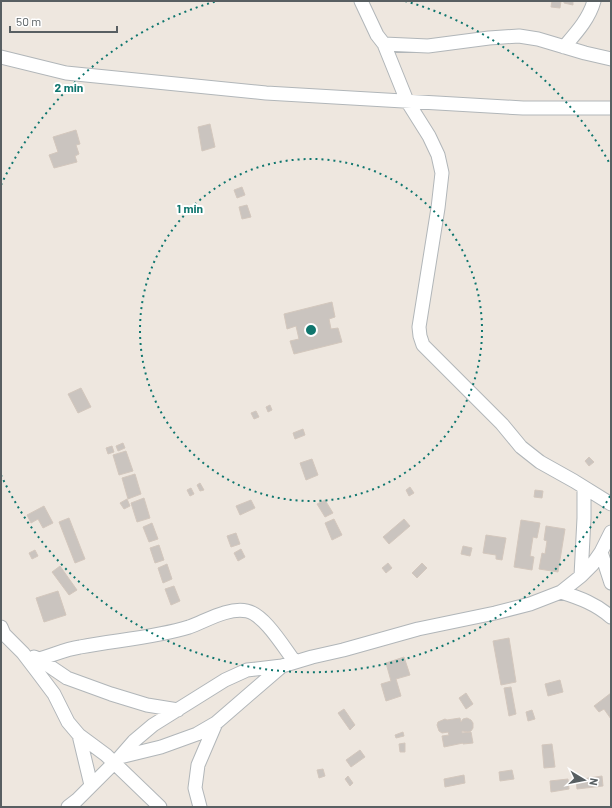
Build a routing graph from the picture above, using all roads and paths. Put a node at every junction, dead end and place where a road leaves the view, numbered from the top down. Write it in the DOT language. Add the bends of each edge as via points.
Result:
graph roads {
  1 [pos="361,1"];
  2 [pos="594,1"];
  3 [pos="384,44"];
  4 [pos="564,47"];
  5 [pos="1,57"];
  6 [pos="611,59"];
  7 [pos="407,101"];
  8 [pos="611,108"];
  9 [pos="584,488"];
  10 [pos="611,504"];
  11 [pos="611,532"];
  12 [pos="601,552"];
  13 [pos="581,576"];
  14 [pos="611,583"];
  15 [pos="561,592"];
  16 [pos="611,617"];
  17 [pos="2,631"];
  18 [pos="23,653"];
  19 [pos="39,659"];
  20 [pos="295,662"];
  21 [pos="282,666"];
  22 [pos="178,710"];
  23 [pos="216,723"];
  24 [pos="79,735"];
  25 [pos="116,760"];
  26 [pos="91,785"];
  27 [pos="68,807"];
  28 [pos="160,807"];
  29 [pos="200,807"];
  1 -- 3 [label="street" via="374,32"];
  2 -- 4 [label="street" via="581,28"];
  3 -- 4 [label="street" via="428,46 519,36"];
  3 -- 7 [label="street"];
  4 -- 6 [label="street"];
  5 -- 7 [label="street" via="66,73 266,93"];
  7 -- 8 [label="street" via="523,108"];
  7 -- 9 [label="street" via="432,142 442,173 418,327 423,345 502,424 521,447 540,462"];
  9 -- 10 [label="street"];
  9 -- 13 [label="street"];
  11 -- 12 [label="street"];
  12 -- 13 [label="street"];
  12 -- 14 [label="street"];
  13 -- 15 [label="street"];
  15 -- 16 [label="street" via="583,599"];
  15 -- 20 [label="street" via="530,604 418,629"];
  17 -- 18 [label="street"];
  18 -- 19 [label="street"];
  18 -- 24 [label="street" via="54,694 68,722"];
  19 -- 20 [label="street" via="79,647 187,627 233,611 248,611 266,624"];
  19 -- 22 [label="street" via="67,678 147,705"];
  20 -- 21 [label="street"];
  21 -- 22 [label="street" via="247,670"];
  21 -- 23 [label="street"];
  22 -- 25 [label="street" via="153,725"];
  23 -- 25 [label="street" via="197,734"];
  23 -- 29 [label="street" via="195,777"];
  24 -- 25 [label="street"];
  24 -- 26 [label="street"];
  25 -- 26 [label="street"];
  25 -- 28 [label="street"];
  26 -- 27 [label="street"];
}
